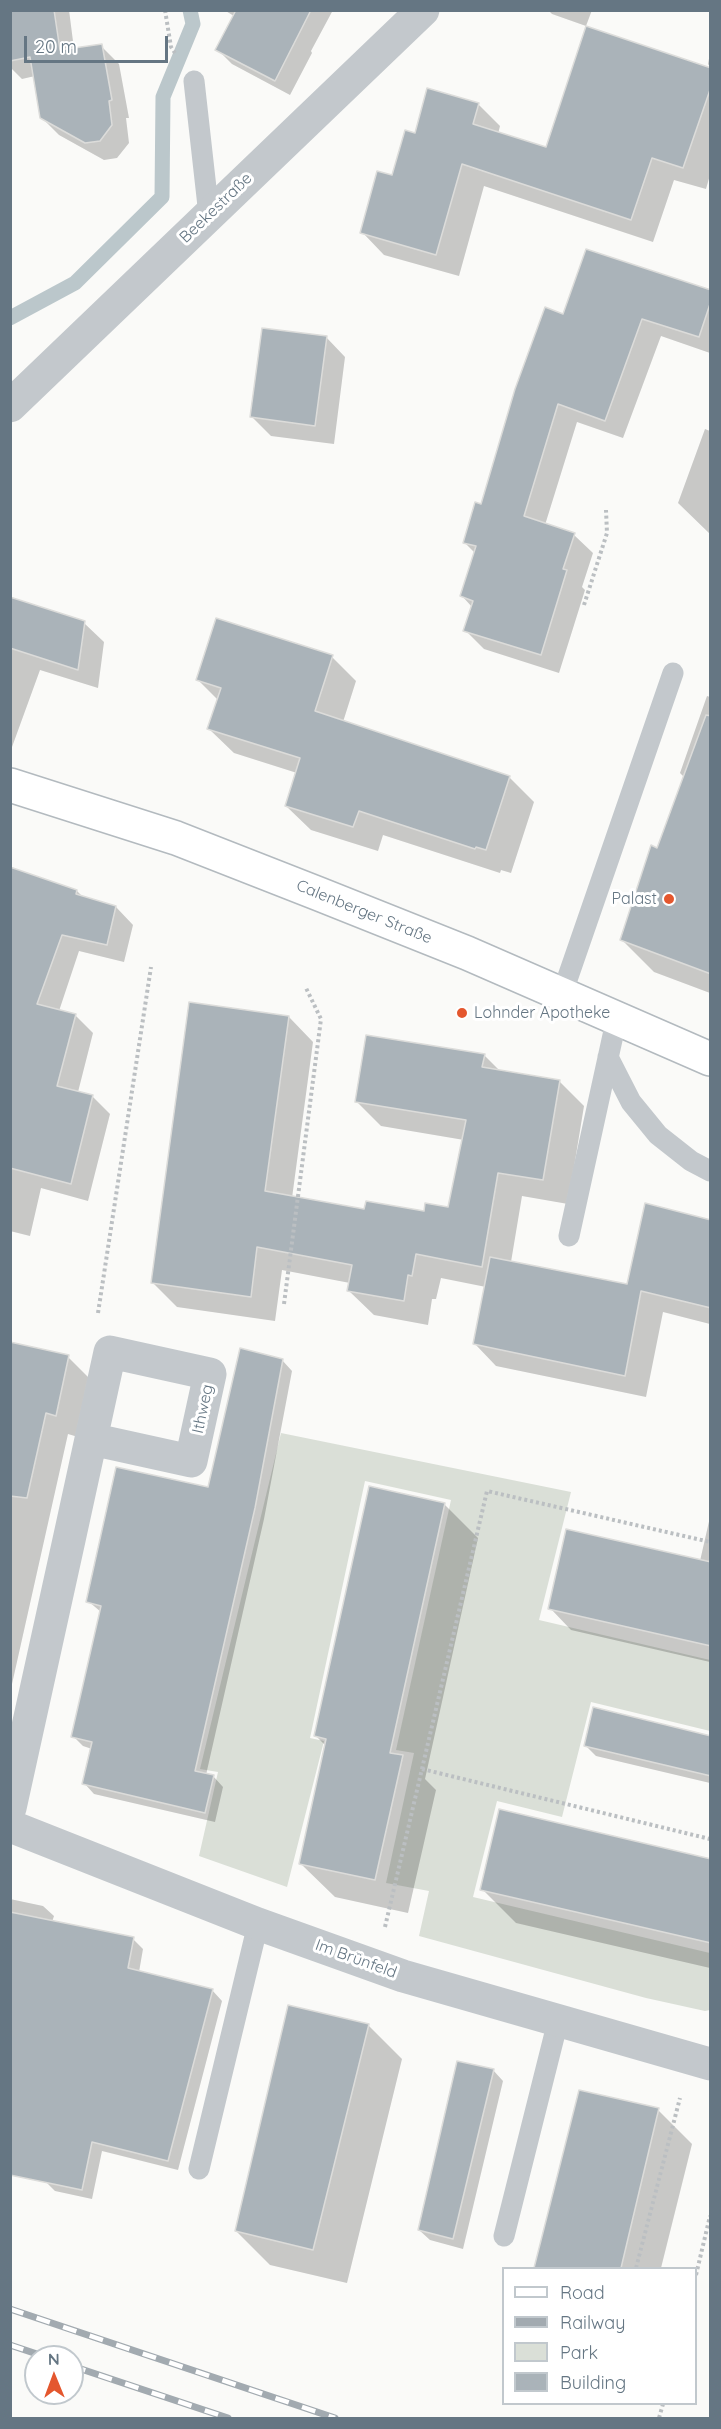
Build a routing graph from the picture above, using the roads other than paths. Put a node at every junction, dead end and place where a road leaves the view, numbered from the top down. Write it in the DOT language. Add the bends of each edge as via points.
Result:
graph roads {
  1 [pos="423,10"];
  2 [pos="194,81"];
  3 [pos="209,215"];
  4 [pos="10,406"];
  5 [pos="673,673"];
  6 [pos="10,785"];
  7 [pos="562,994"];
  8 [pos="617,1017"];
  9 [pos="608,1057"];
  10 [pos="711,1059"];
  11 [pos="711,1171"];
  12 [pos="569,1236"];
  13 [pos="91,1439"];
  14 [pos="10,1808"];
  15 [pos="10,1826"];
  16 [pos="258,1924"];
  17 [pos="558,2020"];
  18 [pos="700,2061"];
  19 [pos="199,2169"];
  20 [pos="504,2236"];
  1 -- 3 [label="street, Beekestraße"];
  2 -- 3 [label="lane"];
  3 -- 4 [label="street, Beekestraße"];
  5 -- 7 [label="lane"];
  6 -- 7 [label="street, Calenberger Straße" via="176,838"];
  7 -- 8 [label="street, Calenberger Straße"];
  8 -- 9 [label="lane"];
  8 -- 10 [label="street, Calenberger Straße"];
  9 -- 11 [label="lane" via="631,1102 658,1135"];
  9 -- 12 [label="lane"];
  13 -- 13 [label="street, Ithweg" via="110,1352 210,1374 191,1461"];
  13 -- 14 [label="street"];
  15 -- 16 [label="street, Im Brünfeld"];
  16 -- 17 [label="street, Im Brünfeld" via="376,1966"];
  16 -- 19 [label="lane"];
  17 -- 18 [label="street, Im Brünfeld"];
  17 -- 20 [label="lane"];
}
